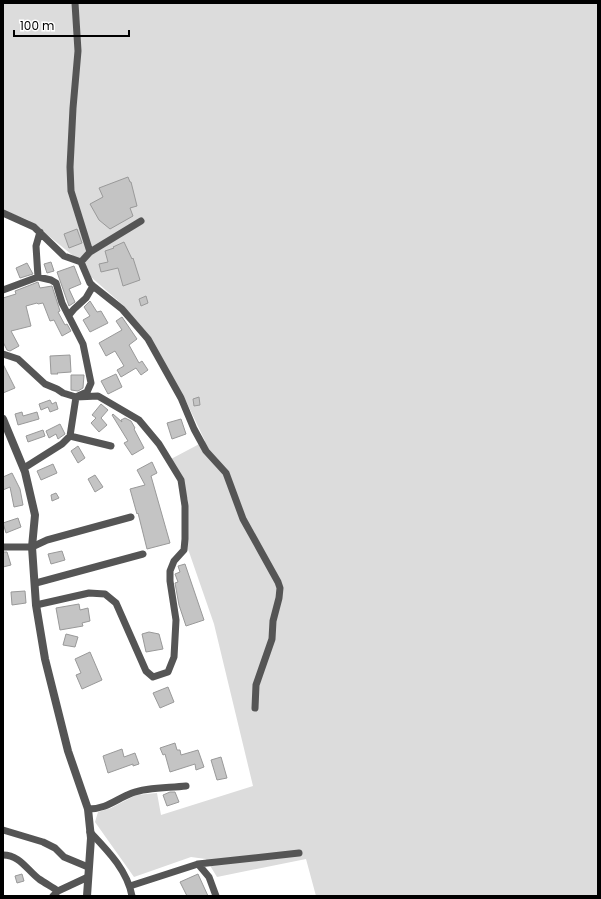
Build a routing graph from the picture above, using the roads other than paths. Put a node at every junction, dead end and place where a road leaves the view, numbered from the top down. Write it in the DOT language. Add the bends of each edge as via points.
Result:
graph roads {
  1 [pos="75,3"];
  2 [pos="3,213"];
  3 [pos="141,221"];
  4 [pos="40,232"];
  5 [pos="90,252"];
  6 [pos="81,262"];
  7 [pos="38,277"];
  8 [pos="93,286"];
  9 [pos="3,290"];
  10 [pos="69,315"];
  11 [pos="3,354"];
  12 [pos="76,397"];
  13 [pos="3,419"];
  14 [pos="70,436"];
  15 [pos="111,446"];
  16 [pos="24,468"];
  17 [pos="131,517"];
  18 [pos="3,547"];
  19 [pos="32,547"];
  20 [pos="143,554"];
  21 [pos="36,583"];
  22 [pos="36,605"];
  23 [pos="255,708"];
  24 [pos="186,786"];
  25 [pos="88,809"];
  26 [pos="4,829"];
  27 [pos="90,832"];
  28 [pos="299,853"];
  29 [pos="3,855"];
  30 [pos="198,864"];
  31 [pos="88,867"];
  32 [pos="88,877"];
  33 [pos="130,886"];
  34 [pos="56,893"];
  35 [pos="87,896"];
  36 [pos="132,896"];
  37 [pos="216,896"];
  1 -- 5 [label="street" via="78,51 72,108 71,191"];
  2 -- 4 [label="street"];
  3 -- 5 [label="street"];
  4 -- 6 [label="street" via="64,256"];
  4 -- 7 [label="street" via="36,246"];
  5 -- 6 [label="street"];
  6 -- 8 [label="street"];
  7 -- 9 [label="street"];
  7 -- 10 [label="street" via="56,283"];
  8 -- 10 [label="street" via="86,298"];
  8 -- 23 [label="street" via="122,309 148,339 181,398 203,446 226,473 243,519 278,582 279,598 273,621 272,639 256,686"];
  10 -- 12 [label="street" via="83,344 91,384 88,392"];
  11 -- 12 [label="street" via="18,359 44,384 58,389 63,394"];
  12 -- 14 [label="street"];
  12 -- 22 [label="street" via="98,396 139,420 159,444 181,480 186,506 185,539 184,550 174,561 170,571 176,620 174,657 168,672 153,677 146,671 116,603 105,594 88,593"];
  13 -- 16 [label="street"];
  14 -- 15 [label="street"];
  14 -- 16 [label="street"];
  16 -- 19 [label="street" via="35,514"];
  17 -- 19 [label="street" via="47,540"];
  18 -- 19 [label="street"];
  19 -- 21 [label="street"];
  20 -- 21 [label="street"];
  21 -- 22 [label="street"];
  22 -- 25 [label="street" via="45,660 68,751"];
  24 -- 25 [label="street" via="133,793 99,809"];
  25 -- 27 [label="street"];
  26 -- 31 [label="street" via="43,842 55,848 64,857"];
  27 -- 31 [label="street"];
  27 -- 33 [label="street" via="116,860"];
  28 -- 30 [label="street"];
  29 -- 34 [label="street" via="23,863"];
  30 -- 33 [label="street"];
  30 -- 37 [label="street" via="209,877"];
  31 -- 32 [label="street"];
  32 -- 34 [label="street"];
  32 -- 35 [label="street"];
  33 -- 36 [label="street"];
}
